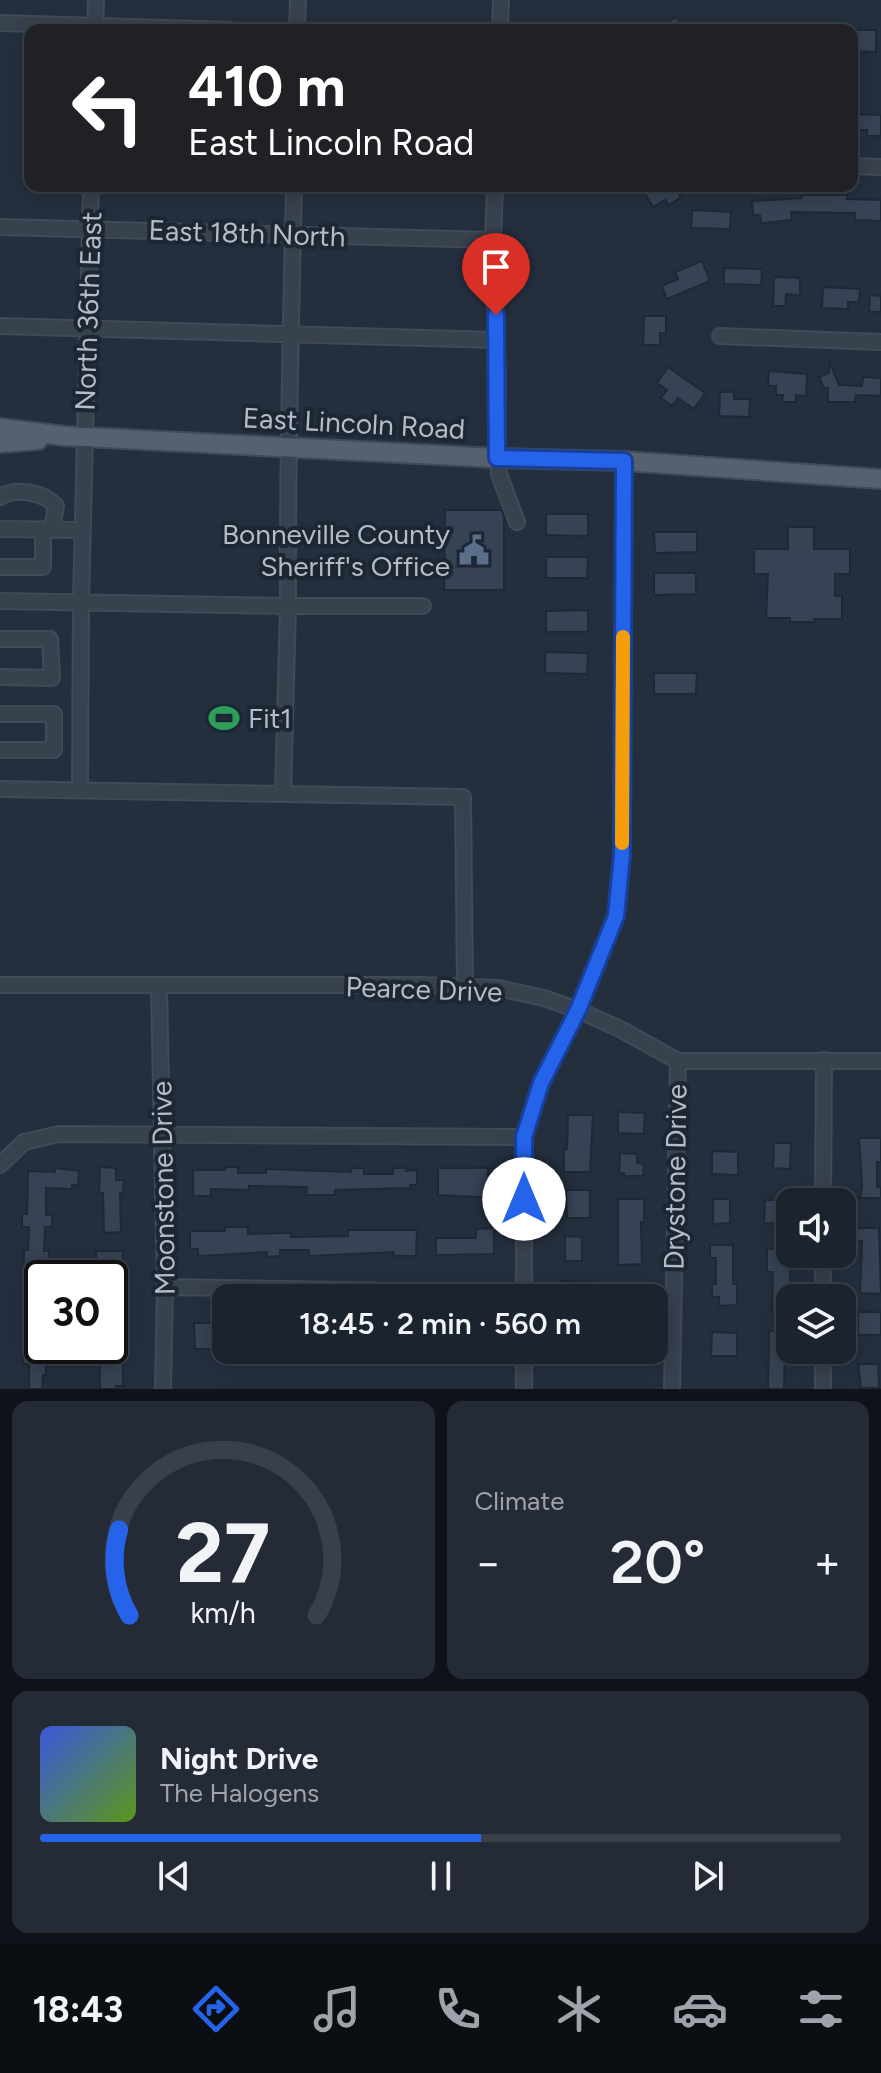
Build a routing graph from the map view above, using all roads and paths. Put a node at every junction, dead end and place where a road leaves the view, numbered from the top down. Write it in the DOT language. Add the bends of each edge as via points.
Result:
graph roads {
  1 [pos="96,0"];
  2 [pos="298,0"];
  3 [pos="501,0"];
  4 [pos="0,23"];
  5 [pos="24,24"];
  6 [pos="95,24"];
  7 [pos="297,24"];
  8 [pos="500,24"];
  9 [pos="858,166"];
  10 [pos="881,167"];
  11 [pos="91,192"];
  12 [pos="294,192"];
  13 [pos="495,192"];
  14 [pos="0,227"];
  15 [pos="90,229"];
  16 [pos="293,235"];
  17 [pos="493,240"];
  18 [pos="0,326"];
  19 [pos="89,330"];
  20 [pos="292,334"];
  21 [pos="720,336"];
  22 [pos="497,340"];
  23 [pos="881,342"];
  24 [pos="0,428"];
  25 [pos="65,436"];
  26 [pos="84,436"];
  27 [pos="0,443"];
  28 [pos="287,448"];
  29 [pos="497,458"];
  30 [pos="624,461"];
  31 [pos="881,479"];
  32 [pos="2,493"];
  33 [pos="517,522"];
  34 [pos="49,526"];
  35 [pos="0,529"];
  36 [pos="82,530"];
  37 [pos="0,567"];
  38 [pos="0,601"];
  39 [pos="81,602"];
  40 [pos="288,606"];
  41 [pos="423,606"];
  42 [pos="0,639"];
  43 [pos="0,677"];
  44 [pos="0,714"];
  45 [pos="0,750"];
  46 [pos="0,789"];
  47 [pos="80,790"];
  48 [pos="283,794"];
  49 [pos="0,985"];
  50 [pos="159,987"];
  51 [pos="465,987"];
  52 [pos="578,1010"];
  53 [pos="824,1060"];
  54 [pos="678,1061"];
  55 [pos="881,1061"];
  56 [pos="163,1134"];
  57 [pos="524,1137"];
  58 [pos="0,1165"];
  59 [pos="823,1188"];
  60 [pos="524,1284"];
  61 [pos="165,1287"];
  62 [pos="212,1288"];
  63 [pos="524,1364"];
  64 [pos="823,1364"];
  65 [pos="163,1389"];
  66 [pos="524,1389"];
  67 [pos="672,1389"];
  68 [pos="823,1389"];
  1 -- 6 [label="street"];
  2 -- 7 [label="street"];
  3 -- 8 [label="street"];
  4 -- 5 [label="street"];
  9 -- 10 [label="street"];
  11 -- 15 [label="street, North 36th East"];
  12 -- 16 [label="street"];
  13 -- 17 [label="street"];
  14 -- 15 [label="street, East 18th North"];
  15 -- 16 [label="street, East 18th North"];
  15 -- 19 [label="street, North 36th East"];
  16 -- 17 [label="street, East 18th North"];
  16 -- 20 [label="street"];
  17 -- 22 [label="street"];
  18 -- 19 [label="street"];
  19 -- 20 [label="street"];
  19 -- 26 [label="street, North 36th East"];
  20 -- 22 [label="street"];
  20 -- 28 [label="street"];
  21 -- 23 [label="street"];
  22 -- 29 [label="street"];
  24 -- 25 [label="main road, East Lincoln Road"];
  25 -- 26 [label="main road, East Lincoln Road"];
  25 -- 27 [label="main road, East Lincoln Road"];
  26 -- 28 [label="main road, East Lincoln Road"];
  26 -- 36 [label="street, North 36th East"];
  28 -- 29 [label="main road, East Lincoln Road"];
  28 -- 40 [label="street"];
  29 -- 30 [label="main road, East Lincoln Road"];
  29 -- 33 [label="street"];
  30 -- 31 [label="main road, East Lincoln Road"];
  30 -- 52 [label="street" via="622,855 616,916"];
  32 -- 34 [label="street" via="38,494 51,500 56,516"];
  34 -- 35 [label="street"];
  34 -- 36 [label="street"];
  34 -- 37 [label="street" via="43,567"];
  36 -- 39 [label="street, North 36th East"];
  38 -- 39 [label="street"];
  39 -- 40 [label="street"];
  39 -- 47 [label="street, North 36th East"];
  40 -- 41 [label="street"];
  40 -- 48 [label="street"];
  42 -- 43 [label="street" via="50,639 52,678"];
  44 -- 45 [label="street" via="54,714 54,750"];
  46 -- 47 [label="street"];
  47 -- 48 [label="street"];
  48 -- 51 [label="street" via="463,797"];
  49 -- 50 [label="street, Pearce Drive"];
  50 -- 51 [label="street, Pearce Drive"];
  50 -- 56 [label="street, Moonstone Drive"];
  51 -- 52 [label="street, Pearce Drive" via="498,988"];
  52 -- 54 [label="street, Pearce Drive"];
  52 -- 57 [label="street" via="541,1083"];
  53 -- 54 [label="street, Pearce Drive"];
  53 -- 55 [label="street, Pearce Drive"];
  53 -- 59 [label="street"];
  54 -- 67 [label="street, Drystone Drive"];
  56 -- 57 [label="street"];
  56 -- 58 [label="street" via="59,1134 24,1142"];
  56 -- 61 [label="street, Moonstone Drive"];
  57 -- 60 [label="street"];
  61 -- 62 [label="street"];
  61 -- 65 [label="street, Moonstone Drive"];
  63 -- 66 [label="street"];
  64 -- 68 [label="street"];
}
